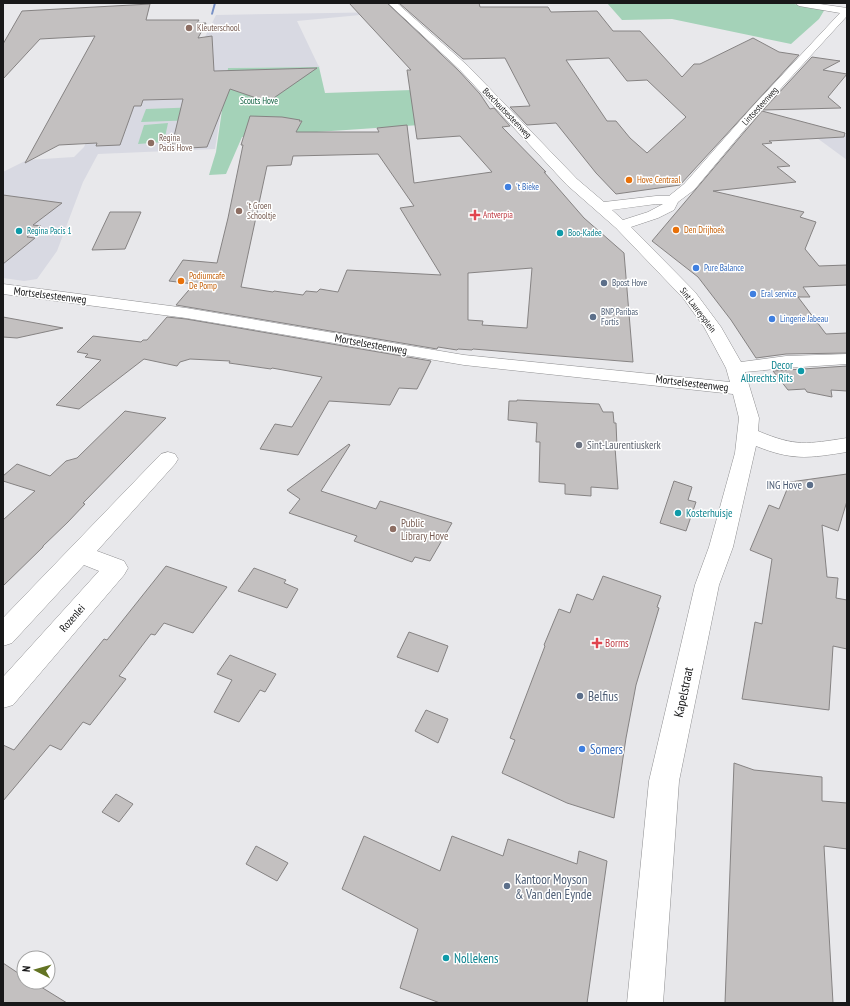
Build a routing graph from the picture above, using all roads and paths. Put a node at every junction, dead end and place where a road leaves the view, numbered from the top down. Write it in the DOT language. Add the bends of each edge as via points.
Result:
graph roads {
  1 [pos="392,3"];
  2 [pos="798,3"];
  3 [pos="846,11"];
  4 [pos="672,200"];
  5 [pos="600,207"];
  6 [pos="621,225"];
  7 [pos="3,289"];
  8 [pos="847,359"];
  9 [pos="735,368"];
  10 [pos="740,389"];
  11 [pos="748,435"];
  12 [pos="847,445"];
  13 [pos="168,459"];
  14 [pos="80,554"];
  15 [pos="3,635"];
  16 [pos="3,696"];
  17 [pos="645,1003"];
  1 -- 5 [label="street, Boechoutsesteenweg" via="464,68 572,182"];
  2 -- 3 [label="street"];
  3 -- 4 [label="street, Lintsesteenweg" via="689,187"];
  4 -- 5 [label="street"];
  4 -- 6 [label="street, Lintsesteenweg" via="669,207 653,215"];
  5 -- 6 [label="street, Boechoutsesteenweg"];
  6 -- 9 [label="street, Sint Laureysplein" via="689,295 712,326"];
  7 -- 10 [label="street, Mortselsesteenweg" via="186,313 464,360"];
  8 -- 9 [label="street"];
  9 -- 10 [label="street, Sint Laureysplein"];
  10 -- 11 [label="street, Kapelstraat" via="749,418"];
  11 -- 12 [label="street" via="769,444 806,451"];
  11 -- 17 [label="street, Kapelstraat" via="746,453 723,539 707,585 664,781"];
  13 -- 14 [label="street"];
  14 -- 15 [label="street"];
  14 -- 16 [label="street, Rozenlei" via="116,568"];
}
